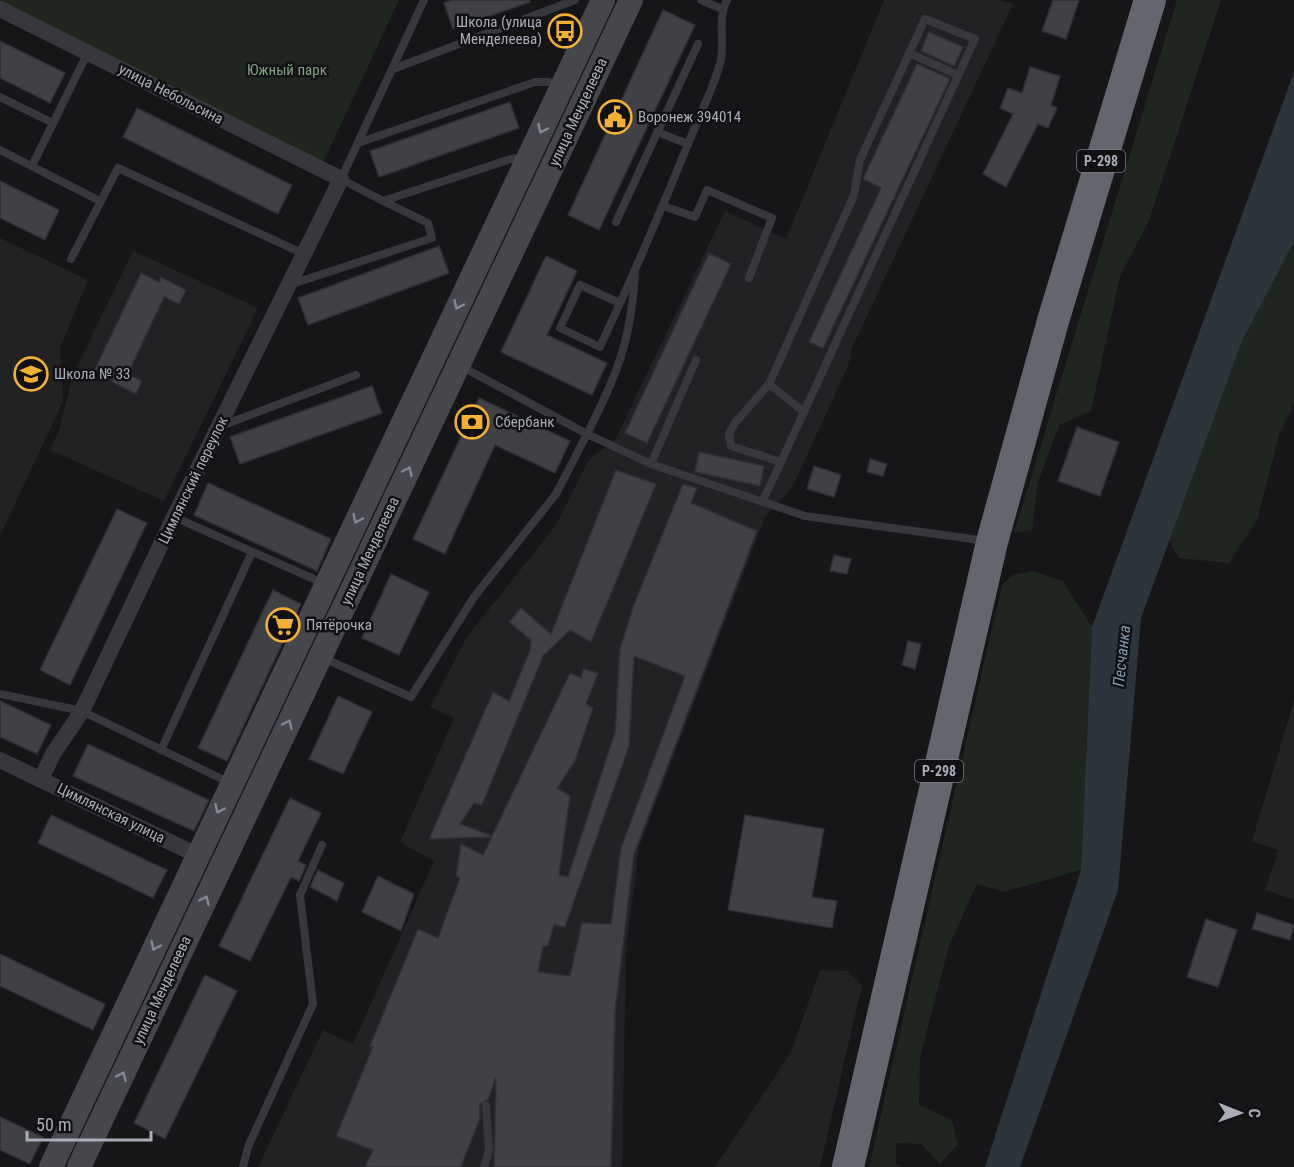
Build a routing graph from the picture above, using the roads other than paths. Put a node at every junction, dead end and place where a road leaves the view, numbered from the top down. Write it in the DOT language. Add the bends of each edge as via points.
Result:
graph roads {
  1 [pos="425,0"];
  2 [pos="575,0"];
  3 [pos="602,0"];
  4 [pos="631,0"];
  5 [pos="701,0"];
  6 [pos="726,0"];
  7 [pos="1150,0"];
  8 [pos="0,9"];
  9 [pos="722,9"];
  10 [pos="698,44"];
  11 [pos="88,52"];
  12 [pos="909,53"];
  13 [pos="393,69"];
  14 [pos="958,75"];
  15 [pos="561,88"];
  16 [pos="0,98"];
  17 [pos="53,123"];
  18 [pos="657,132"];
  19 [pos="358,143"];
  20 [pos="688,144"];
  21 [pos="0,150"];
  22 [pos="526,162"];
  23 [pos="32,166"];
  24 [pos="341,179"];
  25 [pos="100,201"];
  26 [pos="383,201"];
  27 [pos="663,206"];
  28 [pos="616,222"];
  29 [pos="304,254"];
  30 [pos="71,259"];
  31 [pos="636,268"];
  32 [pos="749,278"];
  33 [pos="289,285"];
  34 [pos="620,303"];
  35 [pos="696,360"];
  36 [pos="458,365"];
  37 [pos="356,375"];
  38 [pos="769,384"];
  39 [pos="804,412"];
  40 [pos="219,427"];
  41 [pos="587,434"];
  42 [pos="781,462"];
  43 [pos="651,464"];
  44 [pos="762,502"];
  45 [pos="174,517"];
  46 [pos="992,542"];
  47 [pos="252,552"];
  48 [pos="326,584"];
  49 [pos="320,656"];
  50 [pos="0,694"];
  51 [pos="82,711"];
  52 [pos="160,750"];
  53 [pos="0,760"];
  54 [pos="41,779"];
  55 [pos="231,784"];
  56 [pos="322,845"];
  57 [pos="197,855"];
  58 [pos="222,864"];
  59 [pos="486,1106"];
  60 [pos="51,1167"];
  61 [pos="79,1167"];
  62 [pos="243,1167"];
  63 [pos="484,1167"];
  64 [pos="848,1167"];
  1 -- 13 [label="lane"];
  2 -- 13 [label="lane"];
  3 -- 15 [label="street, улица Менделеева"];
  4 -- 36 [label="street, улица Менделеева"];
  5 -- 9 [label="lane"];
  6 -- 9 [label="lane"];
  7 -- 46 [label="highway, Р-298" via="1053,321"];
  8 -- 11 [label="street, улица Небольсина"];
  9 -- 20 [label="lane" via="721,59"];
  10 -- 18 [label="lane"];
  11 -- 17 [label="lane"];
  11 -- 24 [label="street, улица Небольсина"];
  12 -- 14 [label="lane"];
  12 -- 14 [label="lane" via="925,19 975,39"];
  12 -- 38 [label="lane" via="860,160 855,195"];
  13 -- 19 [label="lane"];
  14 -- 39 [label="lane"];
  15 -- 19 [label="lane" via="549,82 535,82"];
  15 -- 22 [label="street, улица Менделеева, one-way"];
  16 -- 17 [label="lane"];
  17 -- 23 [label="lane"];
  18 -- 20 [label="lane"];
  18 -- 28 [label="lane"];
  19 -- 24 [label="lane"];
  20 -- 27 [label="lane"];
  21 -- 23 [label="lane"];
  22 -- 26 [label="lane" via="514,158"];
  22 -- 48 [label="street, улица Менделеева, one-way"];
  23 -- 25 [label="lane"];
  24 -- 26 [label="lane"];
  24 -- 29 [label="street, Цимлянский переулок"];
  25 -- 29 [label="lane" via="118,168"];
  25 -- 30 [label="lane"];
  26 -- 33 [label="lane" via="428,223 432,238"];
  27 -- 31 [label="lane"];
  27 -- 32 [label="lane" via="695,217 707,190 772,218"];
  29 -- 33 [label="street, Цимлянский переулок"];
  31 -- 34 [label="lane"];
  31 -- 41 [label="lane" via="627,341"];
  33 -- 40 [label="street, Цимлянский переулок"];
  34 -- 34 [label="lane" via="600,347 560,328 580,285"];
  35 -- 43 [label="lane"];
  36 -- 41 [label="lane"];
  49 -- 36 [label="street, улица Менделеева, one-way"];
  37 -- 40 [label="lane"];
  38 -- 39 [label="lane"];
  38 -- 42 [label="lane" via="729,434 731,446"];
  39 -- 42 [label="lane"];
  40 -- 45 [label="street, Цимлянский переулок"];
  41 -- 43 [label="lane"];
  41 -- 49 [label="lane" via="556,494 474,597 411,697"];
  42 -- 44 [label="lane"];
  43 -- 44 [label="lane"];
  44 -- 46 [label="lane" via="805,516"];
  45 -- 47 [label="lane"];
  45 -- 51 [label="street, Цимлянский переулок"];
  46 -- 64 [label="highway, Р-298"];
  47 -- 48 [label="lane"];
  47 -- 52 [label="lane"];
  48 -- 55 [label="street, улица Менделеева"];
  58 -- 49 [label="street, улица Менделеева, one-way"];
  50 -- 51 [label="lane"];
  51 -- 52 [label="lane"];
  51 -- 54 [label="street, Цимлянский переулок" via="52,754"];
  52 -- 55 [label="lane"];
  53 -- 54 [label="street, Цимлянская улица"];
  54 -- 57 [label="street, Цимлянская улица"];
  55 -- 57 [label="street, улица Менделеева, one-way"];
  56 -- 62 [label="lane" via="300,895 313,1004 248,1147"];
  57 -- 58 [label="street, Цимлянская улица"];
  57 -- 60 [label="street, улица Менделеева, one-way"];
  61 -- 58 [label="street, улица Менделеева, one-way"];
  59 -- 63 [label="lane" via="489,1151"];
}
